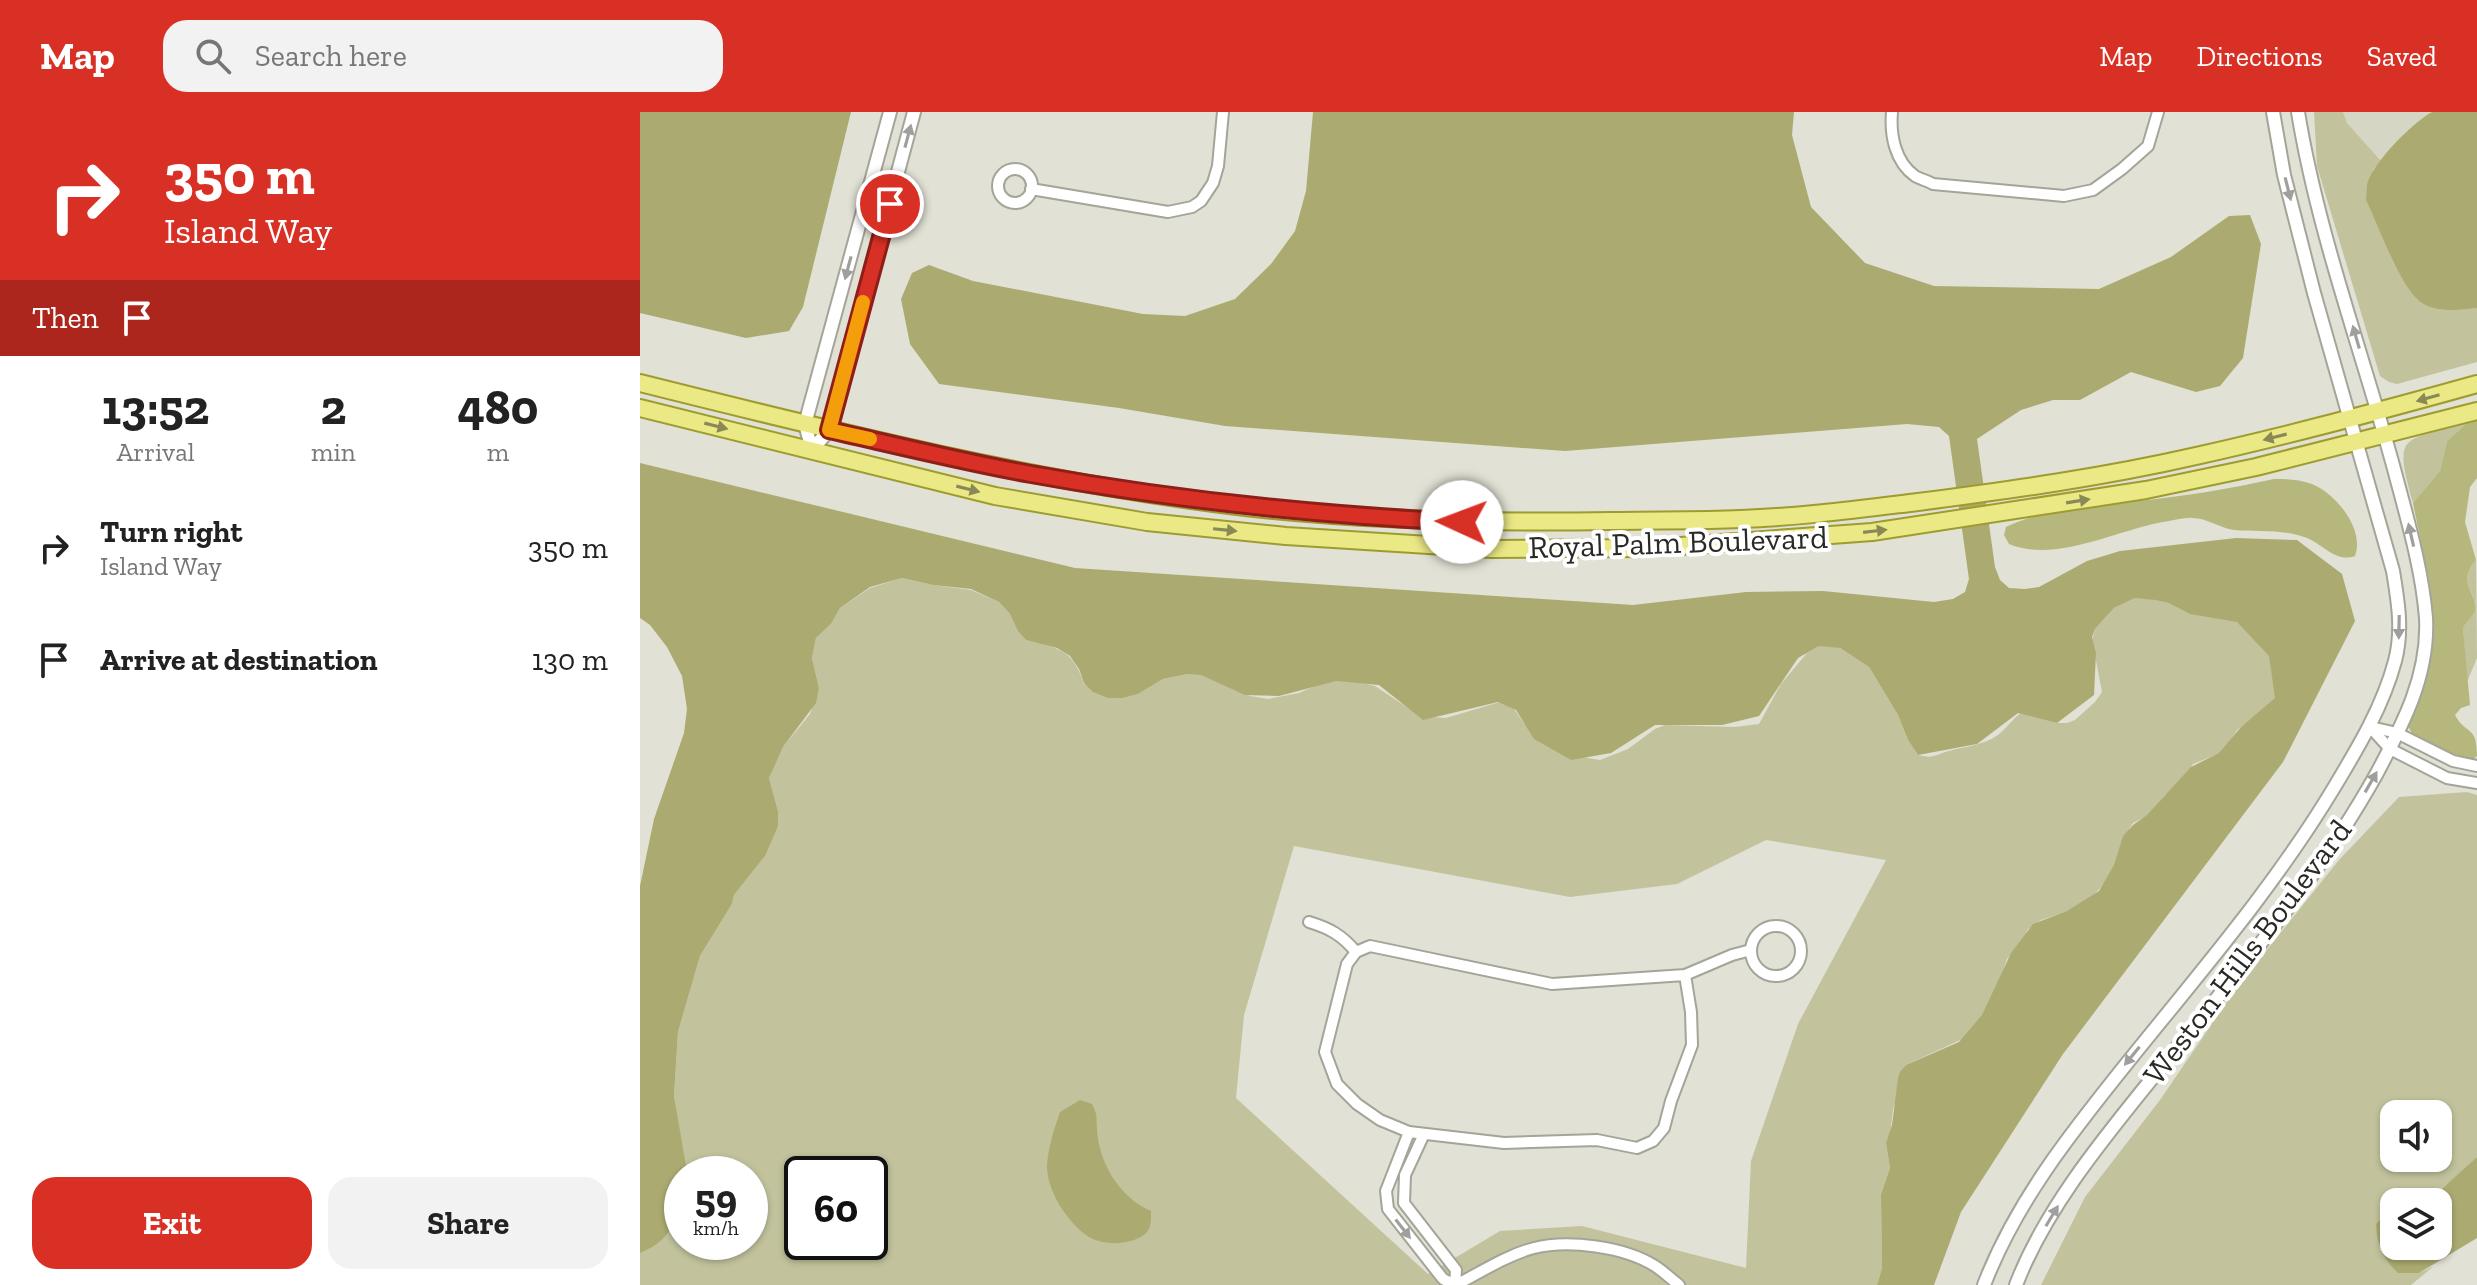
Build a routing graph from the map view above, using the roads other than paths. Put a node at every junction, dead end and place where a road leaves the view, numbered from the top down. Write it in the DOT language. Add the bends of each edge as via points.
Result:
graph roads {
  1 [pos="890,112"];
  2 [pos="914,112"];
  3 [pos="1223,112"];
  4 [pos="1892,112"];
  5 [pos="2158,112"];
  6 [pos="2273,112"];
  7 [pos="2298,112"];
  8 [pos="1031,189"];
  9 [pos="640,383"];
  10 [pos="2477,384"];
  11 [pos="640,408"];
  12 [pos="2477,411"];
  13 [pos="2378,412"];
  14 [pos="2351,419"];
  15 [pos="805,424"];
  16 [pos="829,430"];
  17 [pos="2385,435"];
  18 [pos="2357,442"];
  19 [pos="812,450"];
  20 [pos="2370,727"];
  21 [pos="2397,733"];
  22 [pos="2390,749"];
  23 [pos="2477,766"];
  24 [pos="2477,783"];
  25 [pos="1309,922"];
  26 [pos="1751,950"];
  27 [pos="1356,952"];
  28 [pos="1685,975"];
  29 [pos="1409,1132"];
  30 [pos="1424,1134"];
  31 [pos="1387,1189"];
  32 [pos="1403,1190"];
  33 [pos="1455,1285"];
  34 [pos="1679,1285"];
  35 [pos="1984,1285"];
  36 [pos="2016,1285"];
  1 -- 15 [label="street, one-way"];
  16 -- 2 [label="street, one-way"];
  3 -- 8 [label="street" via="1213,183 1192,207 1168,212"];
  4 -- 5 [label="street" via="1894,146 1915,176 1933,184 2064,196 2093,190 2148,146"];
  6 -- 14 [label="street, Weston Hills Boulevard, one-way" via="2314,293"];
  13 -- 7 [label="street, Weston Hills Boulevard, one-way" via="2327,238"];
  9 -- 15 [label="main road, Royal Palm Boulevard"];
  10 -- 13 [label="main road, Royal Palm Boulevard, one-way"];
  11 -- 19 [label="main road, Royal Palm Boulevard, one-way"];
  12 -- 17 [label="main road, Royal Palm Boulevard"];
  13 -- 14 [label="main road, Royal Palm Boulevard"];
  13 -- 17 [label="street, Weston Hills Boulevard"];
  14 -- 16 [label="main road, Royal Palm Boulevard, one-way" via="2074,479 1850,510 1744,519 1490,523 1243,506 1030,474"];
  14 -- 18 [label="street, Weston Hills Boulevard"];
  15 -- 16 [label="main road, Royal Palm Boulevard"];
  15 -- 19 [label="street"];
  16 -- 19 [label="street"];
  17 -- 18 [label="main road, Royal Palm Boulevard"];
  21 -- 17 [label="street, Weston Hills Boulevard, one-way" via="2422,674 2426,621 2422,584"];
  19 -- 18 [label="main road, Royal Palm Boulevard, one-way" via="995,496 1147,522 1492,549 1653,548 1872,532 2146,490"];
  18 -- 20 [label="street, Weston Hills Boulevard, one-way" via="2399,607 2395,660"];
  20 -- 21 [label="street"];
  20 -- 22 [label="street"];
  20 -- 35 [label="street, Weston Hills Boulevard, one-way" via="2265,891 2054,1155"];
  21 -- 22 [label="street, Weston Hills Boulevard"];
  21 -- 23 [label="street" via="2453,761"];
  22 -- 24 [label="street" via="2447,778"];
  36 -- 22 [label="street, Weston Hills Boulevard, one-way" via="2080,1168 2292,905"];
  25 -- 27 [label="street" via="1346,939"];
  26 -- 26 [label="street" via="1756,966 1769,975 1793,970 1801,956 1794,933 1779,927 1763,930"];
  26 -- 28 [label="street"];
  27 -- 28 [label="street" via="1370,946 1552,984"];
  27 -- 29 [label="street" via="1347,964 1325,1052 1337,1084 1357,1104"];
  28 -- 30 [label="street" via="1692,1045 1664,1128 1653,1141 1637,1148 1597,1140 1504,1143"];
  29 -- 30 [label="street"];
  29 -- 31 [label="street"];
  30 -- 32 [label="street"];
  31 -- 32 [label="street"];
  31 -- 33 [label="street, one-way" via="1388,1209 1443,1279"];
  32 -- 33 [label="street" via="1404,1203 1456,1270"];
  33 -- 34 [label="street" via="1536,1247 1576,1244 1618,1250 1654,1265"];
}
